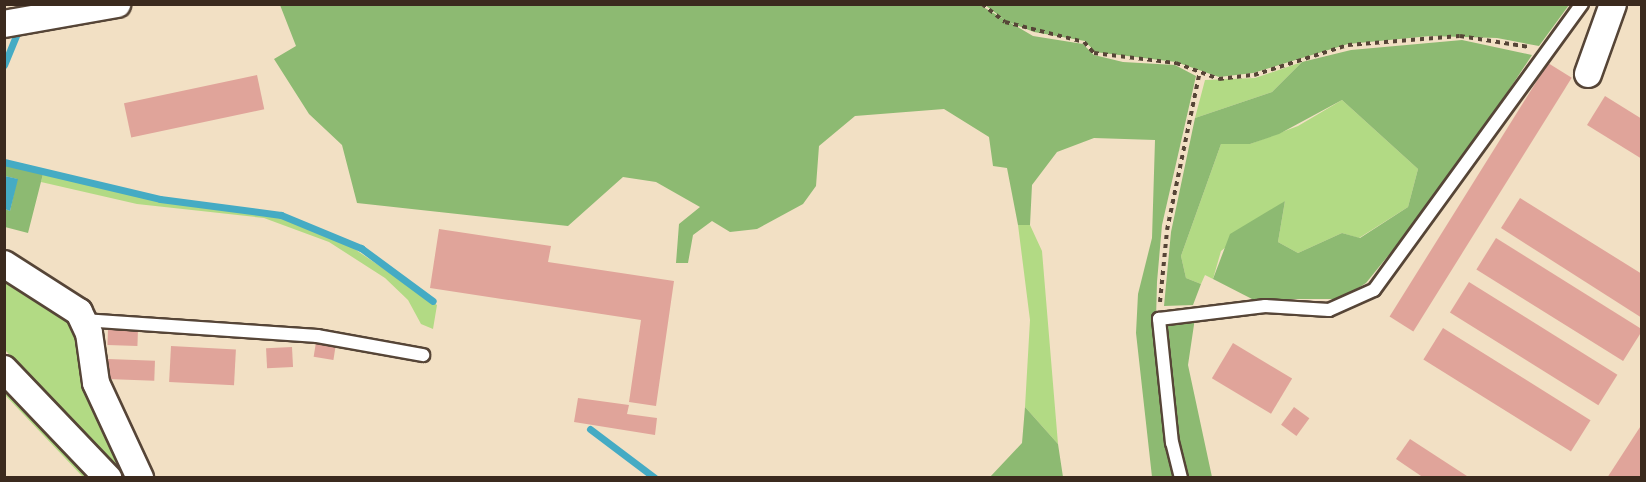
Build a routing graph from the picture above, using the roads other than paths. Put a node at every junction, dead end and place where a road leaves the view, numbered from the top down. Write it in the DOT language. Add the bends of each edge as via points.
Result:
graph roads {
  1 [pos="117,4"];
  2 [pos="1582,4"];
  3 [pos="1613,4"];
  4 [pos="17,23"];
  5 [pos="1588,74"];
  6 [pos="4,264"];
  7 [pos="83,320"];
  8 [pos="423,355"];
  9 [pos="4,369"];
  10 [pos="108,477"];
  11 [pos="140,477"];
  12 [pos="1181,477"];
  1 -- 4 [label="street"];
  2 -- 12 [label="lane" via="1430,219 1374,290 1329,310 1265,306 1159,319 1172,443"];
  3 -- 5 [label="street"];
  6 -- 7 [label="street"];
  7 -- 8 [label="lane" via="317,336"];
  7 -- 11 [label="street" via="96,382"];
  9 -- 10 [label="street"];
}
